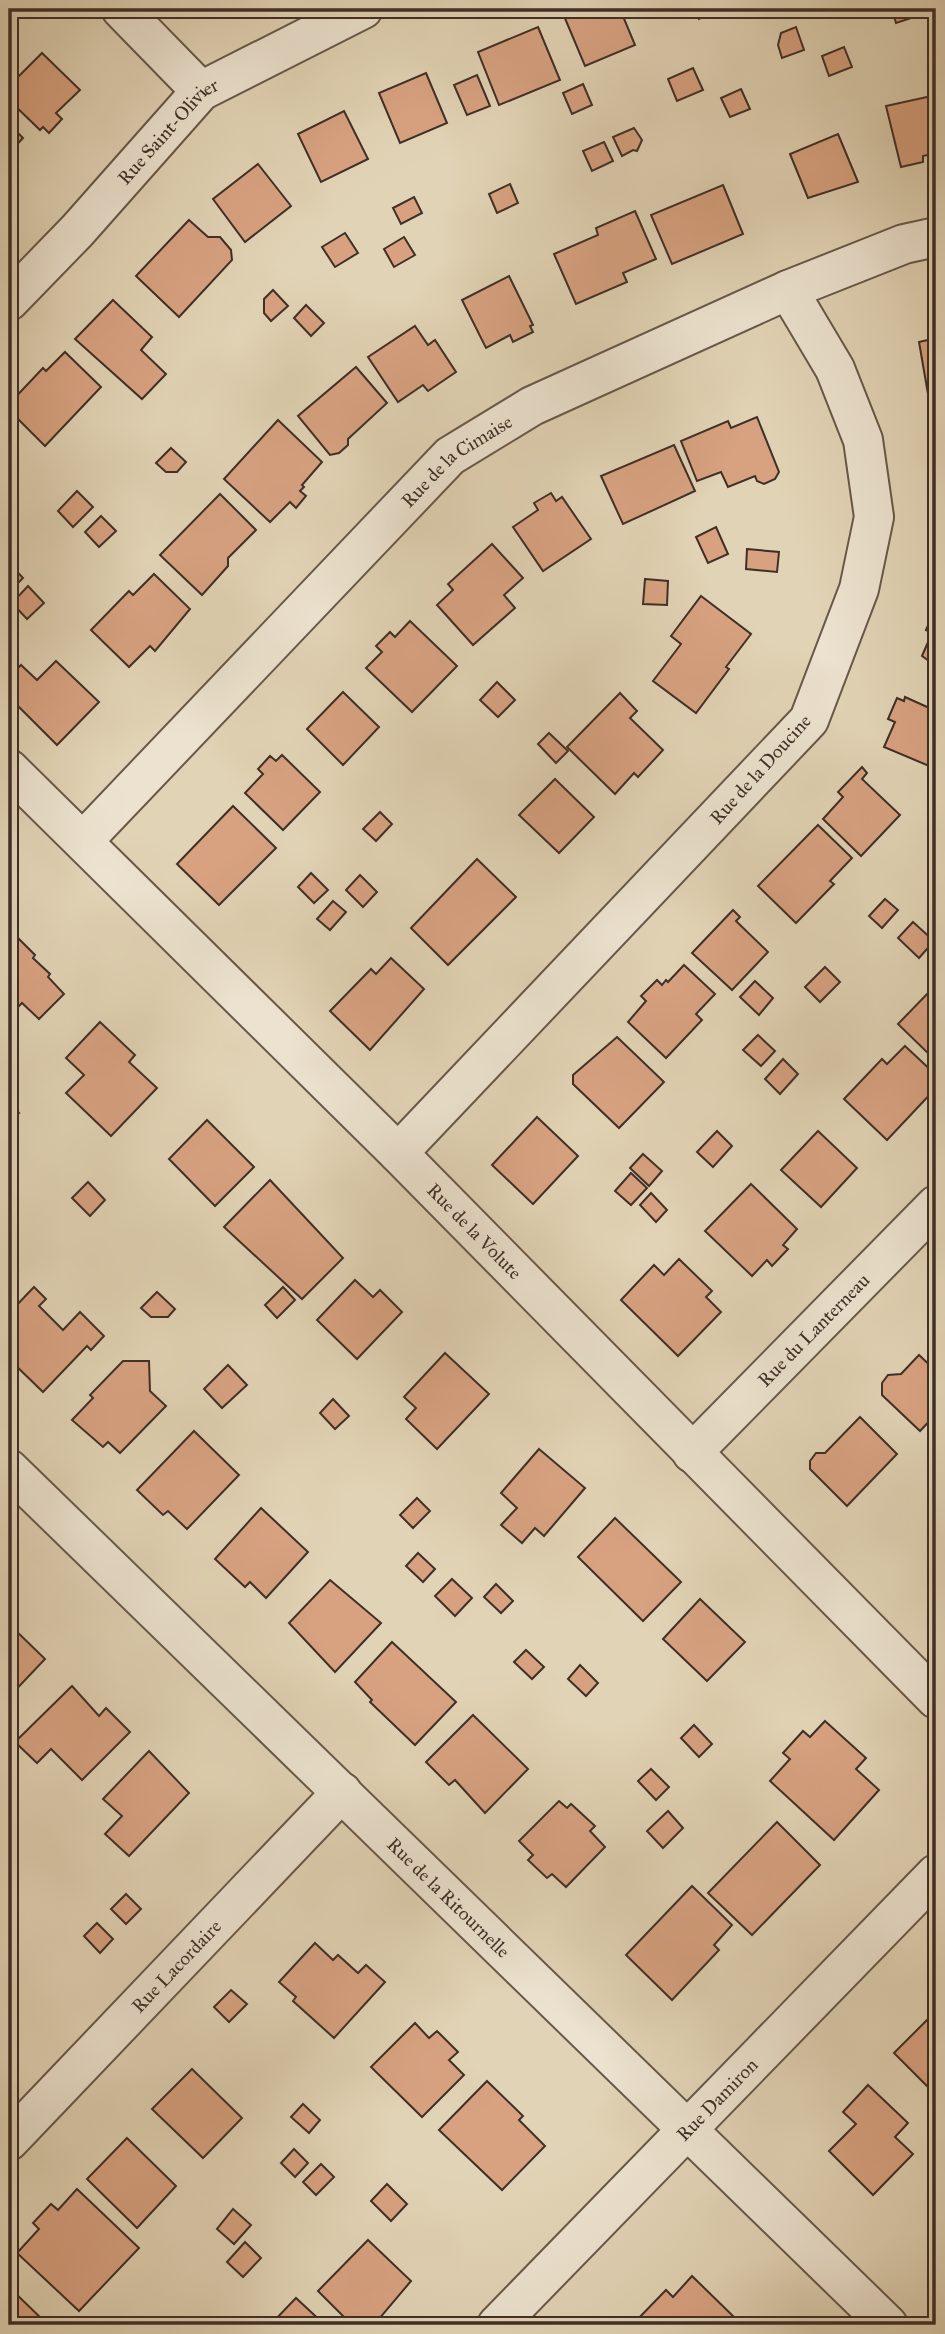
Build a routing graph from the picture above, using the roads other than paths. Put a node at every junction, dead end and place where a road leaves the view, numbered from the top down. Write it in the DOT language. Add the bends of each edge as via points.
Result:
graph roads {
  1 [pos="121,9"];
  2 [pos="363,9"];
  3 [pos="201,91"];
  4 [pos="936,237"];
  5 [pos="788,290"];
  6 [pos="9,301"];
  7 [pos="9,769"];
  8 [pos="83,841"];
  9 [pos="398,1153"];
  10 [pos="936,1205"];
  11 [pos="692,1453"];
  12 [pos="9,1469"];
  13 [pos="936,1699"];
  14 [pos="342,1792"];
  15 [pos="936,1874"];
  16 [pos="686,2130"];
  17 [pos="9,2141"];
  18 [pos="497,2325"];
  19 [pos="888,2325"];
  1 -- 3 [label="street"];
  2 -- 3 [label="street, Rue Saint-Olivier"];
  3 -- 6 [label="street, Rue Saint-Olivier"];
  4 -- 5 [label="street, Rue de la Cimaise" via="904,244"];
  5 -- 8 [label="street, Rue de la Cimaise" via="532,406 450,456"];
  5 -- 9 [label="street, Rue de la Doucine" via="835,369 863,439 874,517 859,589 809,720"];
  7 -- 8 [label="street, Rue de la Volute"];
  8 -- 9 [label="street, Rue de la Volute"];
  9 -- 11 [label="street, Rue de la Volute"];
  10 -- 11 [label="street, Rue du Lanterneau"];
  11 -- 13 [label="street, Rue de la Volute"];
  12 -- 14 [label="street, Rue de la Ritournelle"];
  14 -- 16 [label="street, Rue de la Ritournelle"];
  14 -- 17 [label="street, Rue Lacordaire"];
  15 -- 16 [label="street, Rue Damiron"];
  16 -- 18 [label="street, Rue Damiron"];
  16 -- 19 [label="street, Rue de la Ritournelle"];
}
